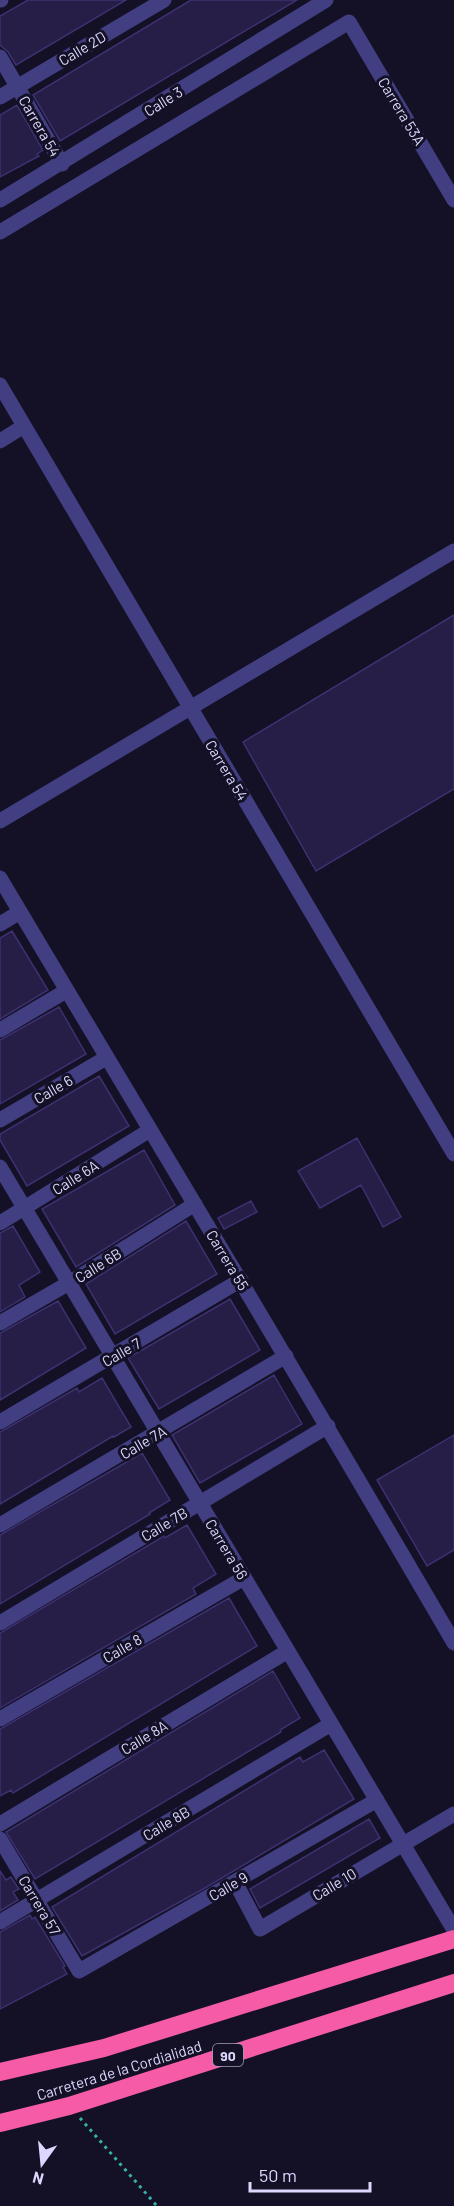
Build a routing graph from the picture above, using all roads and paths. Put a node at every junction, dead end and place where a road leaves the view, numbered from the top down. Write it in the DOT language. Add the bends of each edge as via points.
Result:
graph roads {
  1 [pos="164,0"];
  2 [pos="326,0"];
  3 [pos="0,57"];
  4 [pos="18,86"];
  5 [pos="0,97"];
  6 [pos="62,164"];
  7 [pos="0,200"];
  8 [pos="454,200"];
  9 [pos="0,232"];
  10 [pos="0,385"];
  11 [pos="24,426"];
  12 [pos="0,441"];
  13 [pos="454,550"];
  14 [pos="190,708"];
  15 [pos="0,820"];
  16 [pos="0,878"];
  17 [pos="20,912"];
  18 [pos="0,924"];
  19 [pos="66,991"];
  20 [pos="0,1030"];
  21 [pos="106,1058"];
  22 [pos="0,1120"];
  23 [pos="150,1130"];
  24 [pos="454,1154"];
  25 [pos="0,1167"];
  26 [pos="195,1204"];
  27 [pos="25,1209"];
  28 [pos="0,1223"];
  29 [pos="241,1281"];
  30 [pos="69,1283"];
  31 [pos="0,1323"];
  32 [pos="113,1356"];
  33 [pos="286,1356"];
  34 [pos="0,1422"];
  35 [pos="328,1426"];
  36 [pos="158,1433"];
  37 [pos="200,1502"];
  38 [pos="0,1525"];
  39 [pos="244,1578"];
  40 [pos="0,1623"];
  41 [pos="454,1643"];
  42 [pos="288,1651"];
  43 [pos="0,1719"];
  44 [pos="332,1724"];
  45 [pos="377,1800"];
  46 [pos="454,1814"];
  47 [pos="0,1824"];
  48 [pos="0,1839"];
  49 [pos="402,1844"];
  50 [pos="235,1882"];
  51 [pos="37,1900"];
  52 [pos="0,1922"];
  53 [pos="454,1930"];
  54 [pos="454,1940"];
  55 [pos="79,1971"];
  56 [pos="454,1983"];
  57 [pos="0,2072"];
  58 [pos="69,2106"];
  59 [pos="0,2123"];
  60 [pos="158,2206"];
  1 -- 4 [label="street, Calle 2D"];
  2 -- 6 [label="street, Calle 3"];
  3 -- 4 [label="street, Carrera 54"];
  4 -- 5 [label="street, Calle 2D"];
  4 -- 6 [label="street, Carrera 54"];
  6 -- 7 [label="street, Calle 3"];
  8 -- 9 [label="street, Carrera 53A" via="349,22"];
  10 -- 11 [label="street, Carrera 54"];
  11 -- 12 [label="street"];
  11 -- 14 [label="street, Carrera 54"];
  13 -- 14 [label="street"];
  14 -- 15 [label="street"];
  14 -- 24 [label="street, Carrera 54"];
  16 -- 17 [label="street, Carrera 55"];
  17 -- 18 [label="street"];
  17 -- 19 [label="street, Carrera 55"];
  19 -- 20 [label="street"];
  19 -- 21 [label="street, Carrera 55"];
  21 -- 22 [label="street, Calle 6"];
  21 -- 23 [label="street, Carrera 55"];
  23 -- 26 [label="street, Carrera 55"];
  23 -- 27 [label="street, Calle 6A"];
  25 -- 27 [label="street, Carrera 56"];
  26 -- 29 [label="street, Carrera 55"];
  26 -- 30 [label="street, Calle 6B"];
  27 -- 28 [label="street, Calle 6A"];
  27 -- 30 [label="street, Carrera 56"];
  29 -- 32 [label="street, Calle 7"];
  29 -- 33 [label="street, Carrera 55"];
  30 -- 31 [label="street, Calle 6B"];
  30 -- 32 [label="street, Carrera 56"];
  32 -- 34 [label="street, Calle 7"];
  32 -- 36 [label="street, Carrera 56"];
  33 -- 35 [label="street, Carrera 55"];
  33 -- 36 [label="street, Calle 7A"];
  35 -- 37 [label="street, Calle 7B"];
  35 -- 41 [label="street, Carrera 55"];
  36 -- 37 [label="street, Carrera 56"];
  36 -- 38 [label="street, Calle 7A"];
  37 -- 39 [label="street, Carrera 56"];
  37 -- 40 [label="street, Calle 7B"];
  39 -- 42 [label="street, Carrera 56"];
  39 -- 43 [label="street, Calle 8"];
  42 -- 44 [label="street, Carrera 56"];
  42 -- 47 [label="street, Calle 8A"];
  44 -- 45 [label="street, Carrera 56"];
  44 -- 51 [label="street, Calle 8B"];
  45 -- 49 [label="street, Carrera 56"];
  45 -- 50 [label="street, Calle 9"];
  46 -- 49 [label="street, Calle 10"];
  48 -- 51 [label="street, Carrera 57"];
  49 -- 50 [label="street, Calle 10" via="260,1929"];
  49 -- 53 [label="street, Carrera 56"];
  50 -- 55 [label="street, Calle 9"];
  51 -- 52 [label="street, Calle 8B"];
  51 -- 55 [label="street, Carrera 57"];
  54 -- 57 [label="highway, Carretera de la Cordialidad" via="104,2048"];
  56 -- 58 [label="highway, Carretera de la Cordialidad / 90"];
  58 -- 59 [label="highway, Carretera de la Cordialidad / 90"];
  58 -- 60 [label="path"];
}
